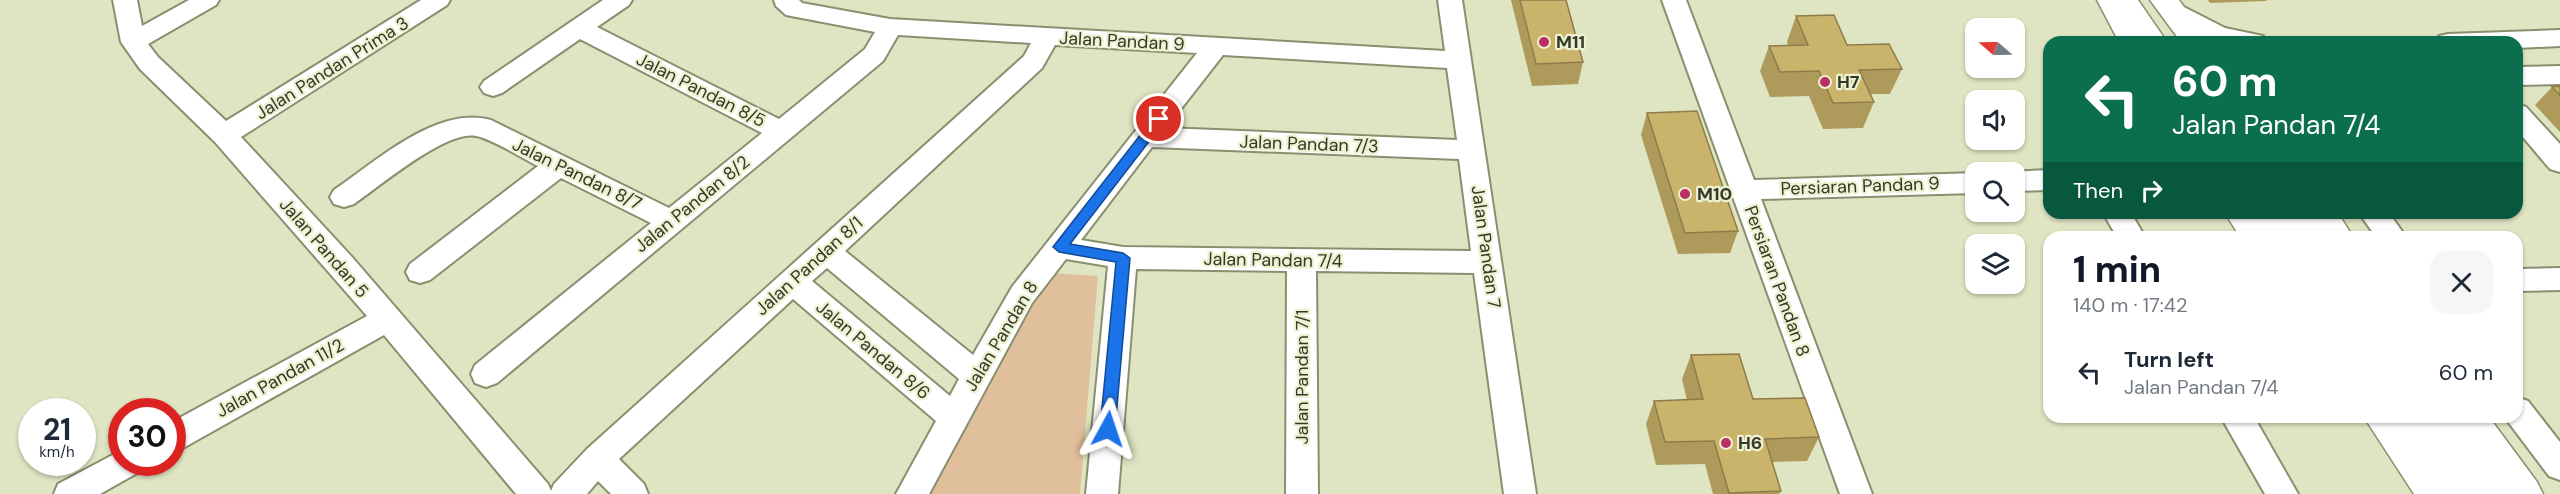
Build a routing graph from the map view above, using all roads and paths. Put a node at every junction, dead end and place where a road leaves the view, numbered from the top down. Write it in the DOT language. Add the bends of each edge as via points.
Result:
graph roads {
  1 [pos="125,0"];
  2 [pos="207,0"];
  3 [pos="438,0"];
  4 [pos="620,0"];
  5 [pos="1450,0"];
  6 [pos="1674,0"];
  7 [pos="2111,0"];
  8 [pos="2124,0"];
  9 [pos="2148,0"];
  10 [pos="787,2"];
  11 [pos="2169,5"];
  12 [pos="184,6"];
  13 [pos="890,27"];
  14 [pos="579,28"];
  15 [pos="1048,36"];
  16 [pos="2130,36"];
  17 [pos="2149,36"];
  18 [pos="2172,36"];
  19 [pos="2192,36"];
  20 [pos="2227,36"];
  21 [pos="2560,38"];
  22 [pos="2523,39"];
  23 [pos="133,42"];
  24 [pos="1216,46"];
  25 [pos="1459,60"];
  26 [pos="2560,75"];
  27 [pos="2523,76"];
  28 [pos="493,87"];
  29 [pos="2523,120"];
  30 [pos="781,131"];
  31 [pos="224,135"];
  32 [pos="1145,137"];
  33 [pos="1472,150"];
  34 [pos="2560,162"];
  35 [pos="560,164"];
  36 [pos="2043,180"];
  37 [pos="2025,181"];
  38 [pos="1965,183"];
  39 [pos="1744,190"];
  40 [pos="344,197"];
  41 [pos="2378,219"];
  42 [pos="672,222"];
  43 [pos="2387,231"];
  44 [pos="1059,247"];
  45 [pos="826,251"];
  46 [pos="1123,258"];
  47 [pos="1301,260"];
  48 [pos="1488,262"];
  49 [pos="420,272"];
  50 [pos="2560,279"];
  51 [pos="2523,280"];
  52 [pos="792,281"];
  53 [pos="387,318"];
  54 [pos="486,374"];
  55 [pos="977,376"];
  56 [pos="954,418"];
  57 [pos="2523,418"];
  58 [pos="2240,423"];
  59 [pos="2386,423"];
  60 [pos="2413,423"];
  61 [pos="2444,423"];
  62 [pos="2472,423"];
  63 [pos="186,430"];
  64 [pos="598,459"];
  65 [pos="2560,466"];
  66 [pos="108,473"];
  67 [pos="70,494"];
  68 [pos="536,494"];
  69 [pos="566,494"];
  70 [pos="632,494"];
  71 [pos="912,494"];
  72 [pos="1102,494"];
  73 [pos="1302,494"];
  74 [pos="1520,494"];
  75 [pos="1856,494"];
  76 [pos="2282,494"];
  77 [pos="2436,494"];
  78 [pos="2462,494"];
  79 [pos="2494,494"];
  80 [pos="2524,494"];
  1 -- 23 [label="street, Jalan Pandan 5"];
  2 -- 12 [label="street"];
  3 -- 31 [label="street, Jalan Pandan Prima 3"];
  4 -- 14 [label="street"];
  5 -- 25 [label="street, Jalan Pandan 7"];
  6 -- 39 [label="street, Persiaran Pandan 8"];
  7 -- 16 [label="main road"];
  8 -- 17 [label="main road"];
  9 -- 18 [label="main road"];
  10 -- 13 [label="street, Jalan Pandan 9" via="795,9"];
  11 -- 19 [label="main road"];
  11 -- 20 [label="street"];
  12 -- 23 [label="street"];
  13 -- 15 [label="street, Jalan Pandan 9"];
  13 -- 30 [label="street, Jalan Pandan 8/2" via="874,55"];
  14 -- 28 [label="street"];
  14 -- 30 [label="street, Jalan Pandan 8/5"];
  15 -- 24 [label="street, Jalan Pandan 9"];
  15 -- 45 [label="street, Jalan Pandan 8/1" via="1033,62"];
  21 -- 22 [label="street"];
  23 -- 31 [label="street, Jalan Pandan 5" via="149,63"];
  24 -- 25 [label="street, Jalan Pandan 9"];
  24 -- 32 [label="street, Jalan Pandan 8"];
  25 -- 33 [label="street, Jalan Pandan 7"];
  26 -- 27 [label="street"];
  29 -- 34 [label="street"];
  30 -- 42 [label="street, Jalan Pandan 8/2"];
  31 -- 53 [label="street, Jalan Pandan 5"];
  32 -- 33 [label="street, Jalan Pandan 7/3"];
  32 -- 44 [label="street, Jalan Pandan 8"];
  33 -- 48 [label="street, Jalan Pandan 7"];
  35 -- 40 [label="street, Jalan Pandan 8/7" via="482,127 462,126 434,135"];
  35 -- 42 [label="street, Jalan Pandan 8/7"];
  35 -- 49 [label="street"];
  36 -- 37 [label="street"];
  38 -- 39 [label="street, Persiaran Pandan 9"];
  39 -- 75 [label="street, Persiaran Pandan 8"];
  41 -- 43 [label="street"];
  42 -- 54 [label="street, Jalan Pandan 8/2"];
  44 -- 46 [label="street, Jalan Pandan 7/4"];
  44 -- 55 [label="street, Jalan Pandan 8" via="1022,295"];
  45 -- 52 [label="street, Jalan Pandan 8/1"];
  45 -- 55 [label="street"];
  46 -- 47 [label="street, Jalan Pandan 7/4"];
  46 -- 72 [label="street"];
  47 -- 48 [label="street, Jalan Pandan 7/4"];
  47 -- 73 [label="street, Jalan Pandan 7/1"];
  48 -- 74 [label="street, Jalan Pandan 7"];
  50 -- 51 [label="street"];
  52 -- 56 [label="street, Jalan Pandan 8/6"];
  52 -- 64 [label="street, Jalan Pandan 8/1"];
  53 -- 63 [label="street, Jalan Pandan 11/2"];
  53 -- 68 [label="street, Jalan Pandan 5"];
  55 -- 56 [label="street, Jalan Pandan 8"];
  56 -- 71 [label="street, Jalan Pandan 8"];
  57 -- 65 [label="street"];
  58 -- 76 [label="street"];
  59 -- 77 [label="main road"];
  60 -- 78 [label="main road"];
  61 -- 79 [label="main road"];
  62 -- 80 [label="main road"];
  64 -- 69 [label="street, Jalan Pandan 8/1"];
  64 -- 70 [label="street"];
  66 -- 67 [label="street"];
}
